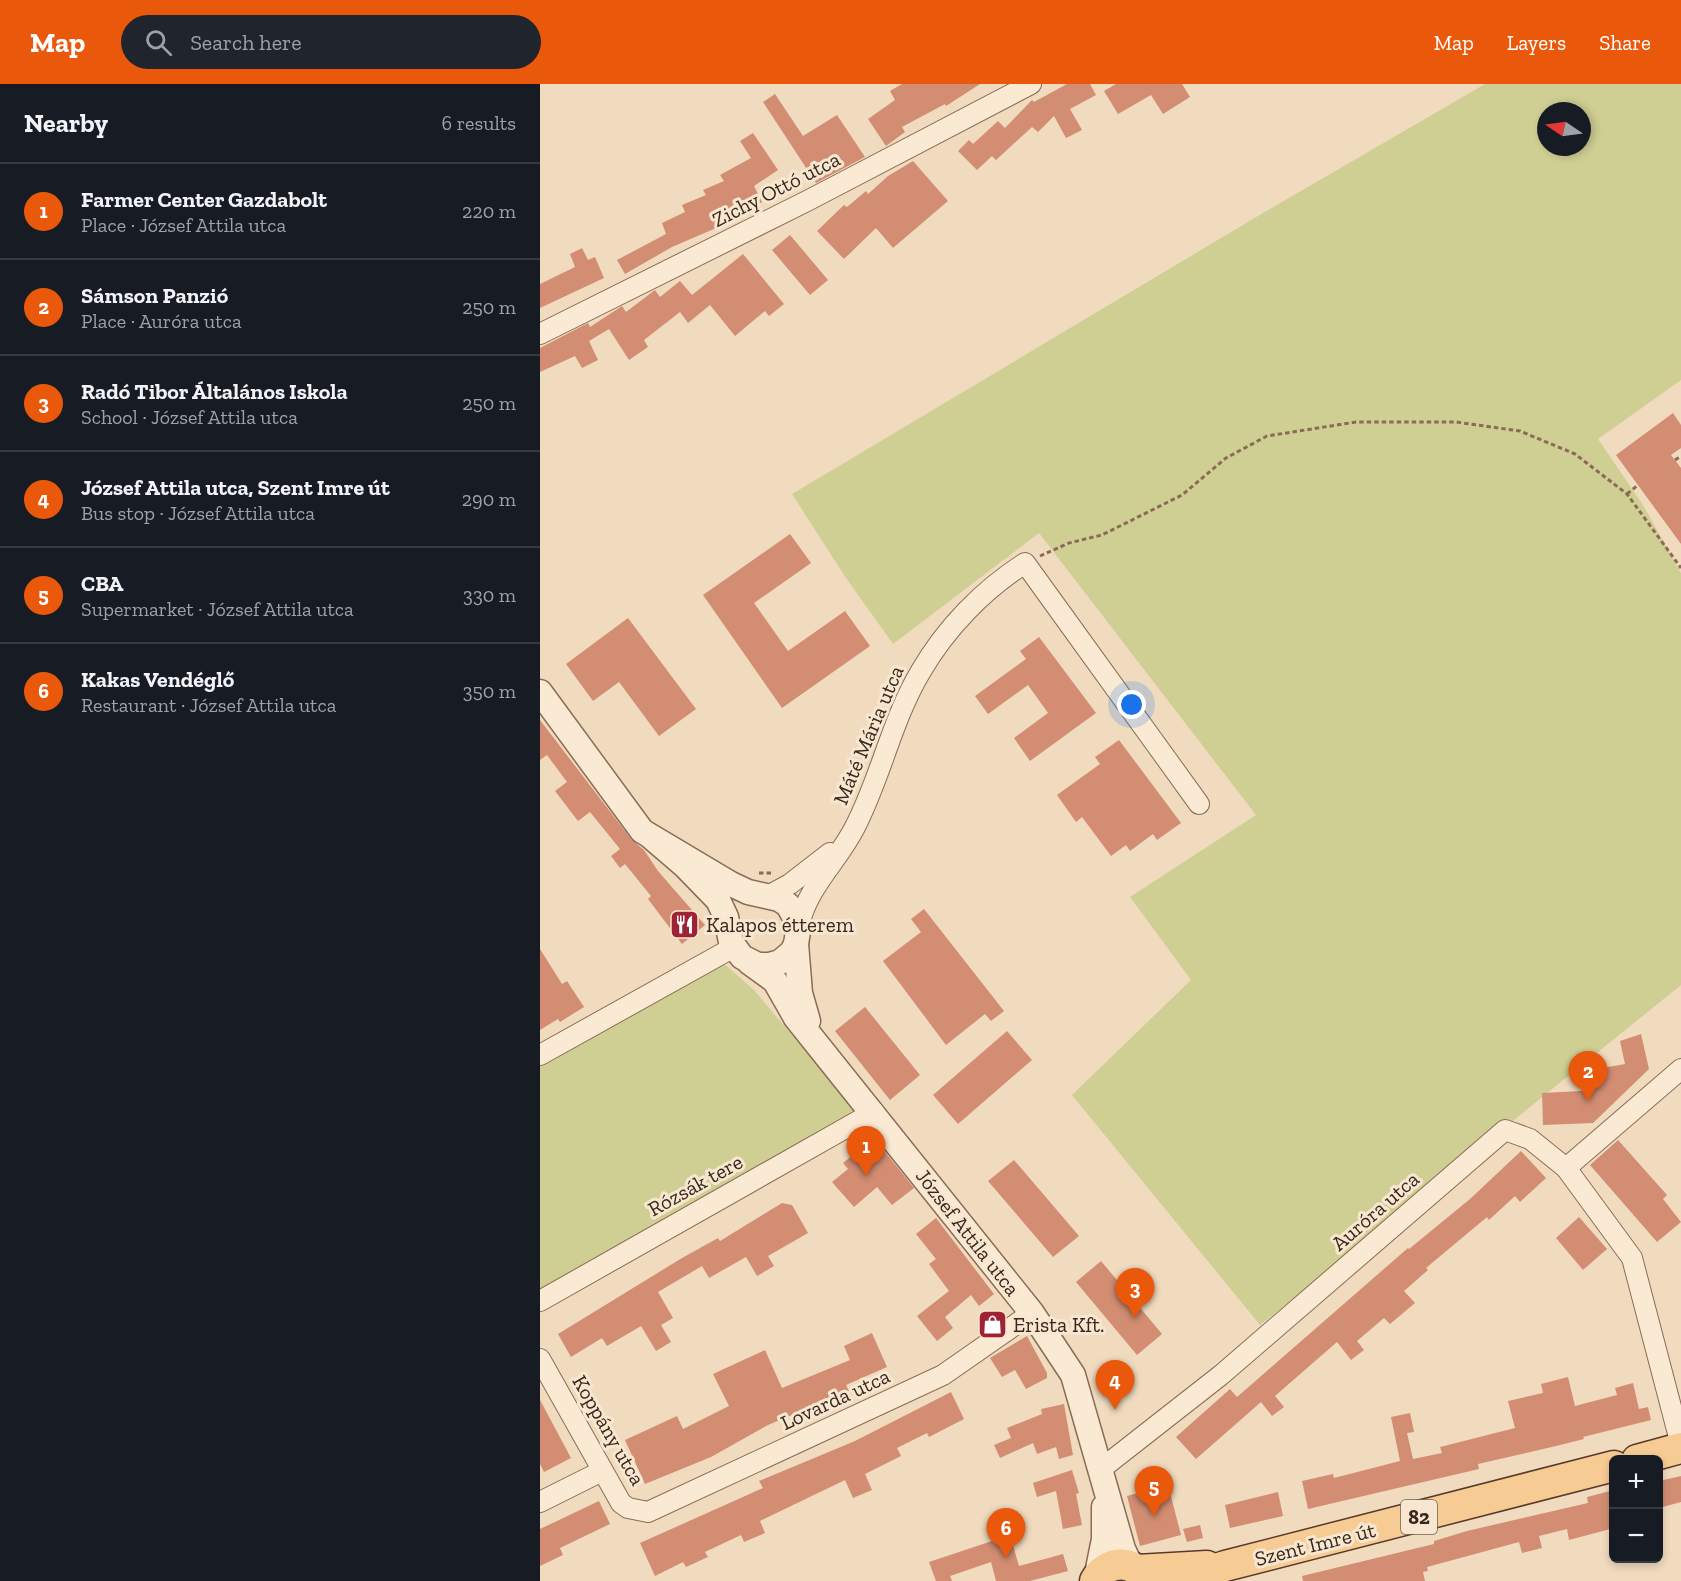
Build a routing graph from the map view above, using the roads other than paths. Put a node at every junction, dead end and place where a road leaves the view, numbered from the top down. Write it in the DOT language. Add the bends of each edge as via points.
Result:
graph roads {
  1 [pos="1031,84"];
  2 [pos="540,333"];
  3 [pos="540,692"];
  4 [pos="1199,804"];
  5 [pos="852,833"];
  6 [pos="650,836"];
  7 [pos="765,896"];
  8 [pos="798,934"];
  9 [pos="738,947"];
  10 [pos="820,1044"];
  11 [pos="540,1055"];
  12 [pos="1681,1069"];
  13 [pos="874,1112"];
  14 [pos="1566,1168"];
  15 [pos="540,1301"];
  16 [pos="1032,1313"];
  17 [pos="540,1359"];
  18 [pos="1681,1447"];
  19 [pos="1654,1455"];
  20 [pos="1609,1467"];
  21 [pos="1101,1469"];
  22 [pos="602,1471"];
  23 [pos="540,1502"];
  24 [pos="648,1512"];
  25 [pos="1225,1566"];
  26 [pos="1138,1572"];
  27 [pos="1096,1580"];
  28 [pos="1182,1581"];
  1 -- 2 [label="street, Zichy Ottó utca" via="807,201"];
  3 -- 6 [label="street" via="642,831"];
  4 -- 5 [label="street, Máté Mária utca" via="1025,563 995,583 963,615 920,671"];
  5 -- 7 [label="street, Máté Mária utca" via="801,876"];
  5 -- 8 [label="street, Máté Mária utca" via="807,900"];
  6 -- 7 [label="street" via="731,884"];
  6 -- 9 [label="street" via="709,888 722,907"];
  7 -- 8 [label="street" via="788,905"];
  7 -- 9 [label="street" via="739,906 730,923"];
  8 -- 9 [label="street" via="792,952 769,965"];
  8 -- 10 [label="street" via="800,993"];
  9 -- 10 [label="street" via="775,981 796,1018"];
  9 -- 11 [label="street"];
  10 -- 13 [label="street, József Attila utca"];
  12 -- 14 [label="street"];
  13 -- 15 [label="street, Rózsák tere"];
  13 -- 16 [label="street, József Attila utca"];
  14 -- 18 [label="street" via="1632,1258"];
  14 -- 21 [label="street, Auróra utca" via="1530,1139 1505,1130 1221,1375"];
  16 -- 21 [label="street, József Attila utca" via="1073,1375"];
  16 -- 24 [label="street, Lovarda utca" via="943,1375"];
  17 -- 22 [label="street, Koppány utca"];
  18 -- 19 [label="main road"];
  20 -- 25 [label="main road, Szent Imre út / 82"];
  21 -- 26 [label="street, József Attila utca" via="1123,1549"];
  21 -- 27 [label="street, József Attila utca" via="1104,1539"];
  22 -- 23 [label="street"];
  22 -- 24 [label="street, Koppány utca" via="621,1503"];
  25 -- 26 [label="main road, Szent Imre út / 82"];
  25 -- 28 [label="main road, Szent Imre út / 82"];
  26 -- 27 [label="main road, 82" via="1115,1564"];
}
